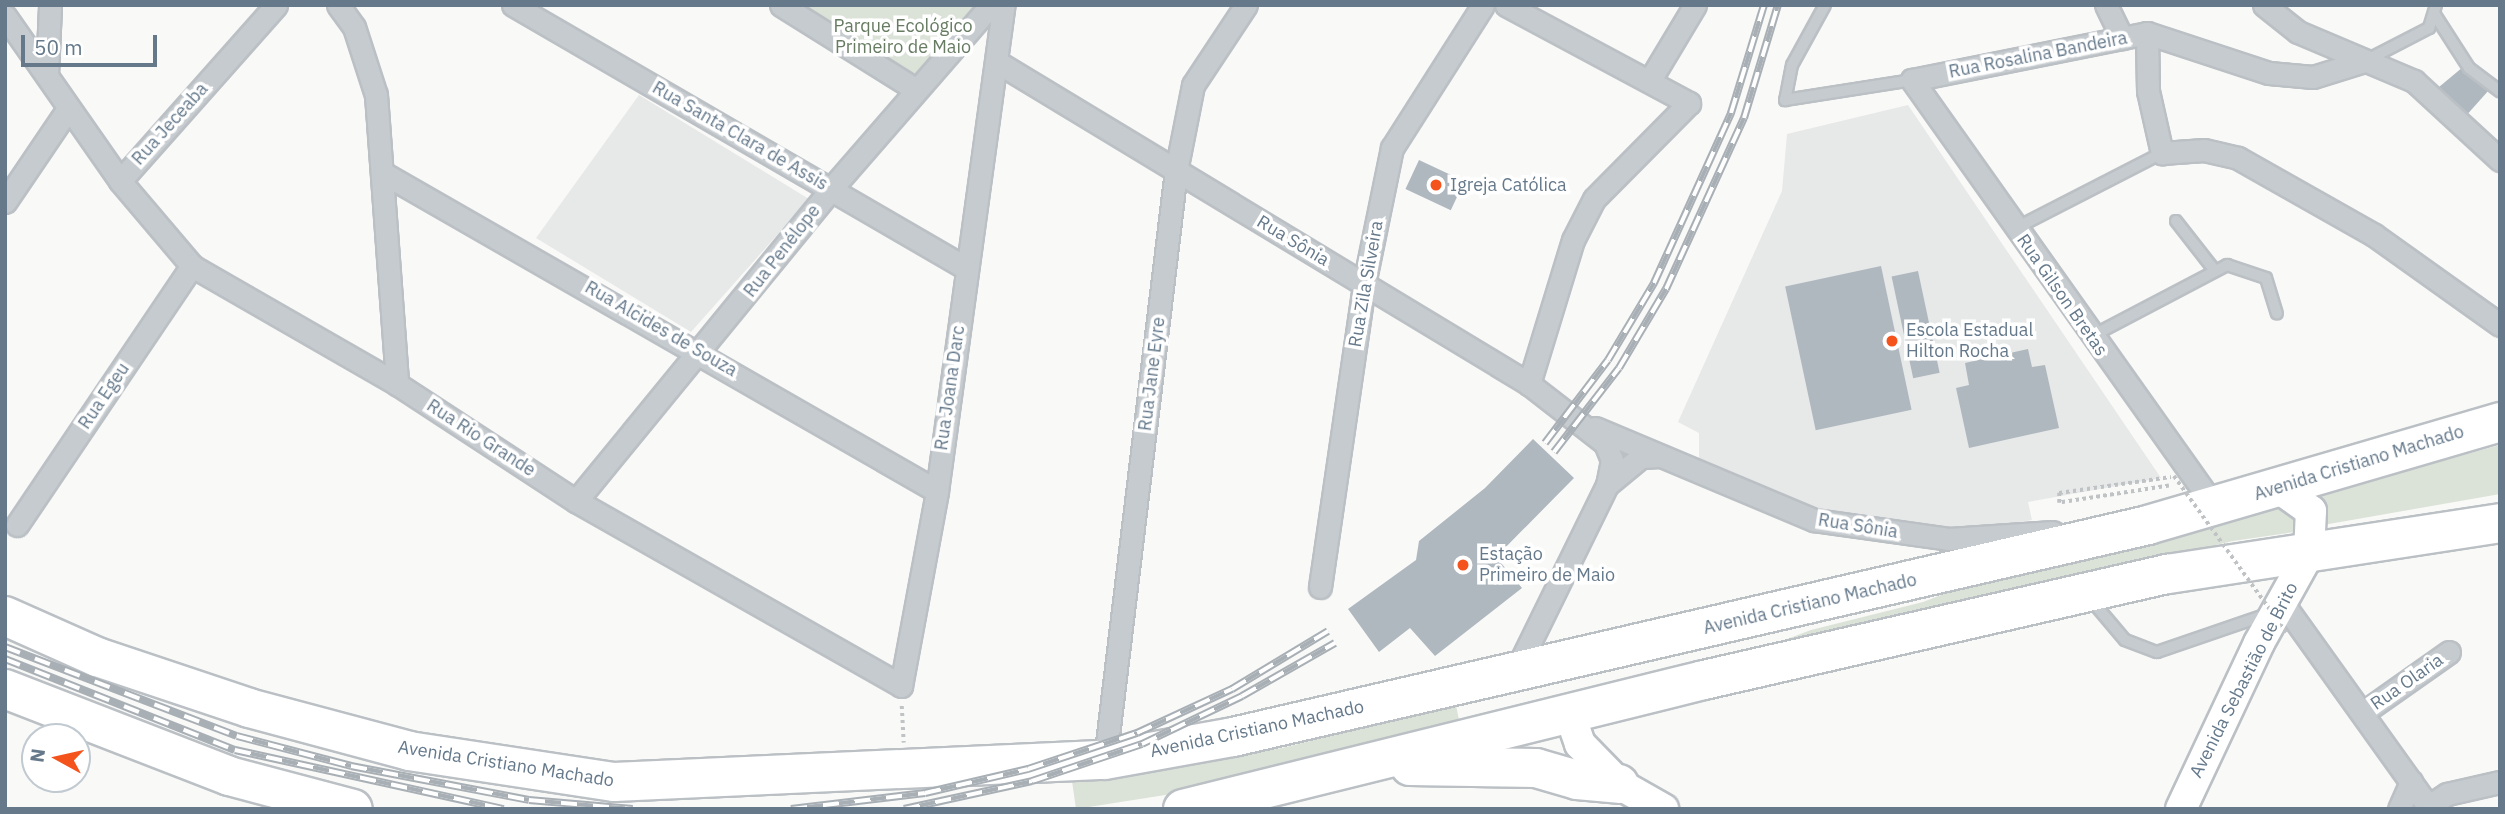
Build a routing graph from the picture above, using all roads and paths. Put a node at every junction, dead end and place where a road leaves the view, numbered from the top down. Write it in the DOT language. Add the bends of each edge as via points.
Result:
graph roads {
  1 [pos="50,5"];
  2 [pos="276,5"];
  3 [pos="338,5"];
  4 [pos="513,5"];
  5 [pos="781,5"];
  6 [pos="991,5"];
  7 [pos="1004,5"];
  8 [pos="1246,5"];
  9 [pos="1483,5"];
  10 [pos="1506,5"];
  11 [pos="1695,5"];
  12 [pos="1825,5"];
  13 [pos="2106,5"];
  14 [pos="2264,5"];
  15 [pos="2436,10"];
  16 [pos="5,16"];
  17 [pos="2147,33"];
  18 [pos="2122,38"];
  19 [pos="2364,61"];
  20 [pos="997,62"];
  21 [pos="47,75"];
  22 [pos="1650,80"];
  23 [pos="1912,80"];
  24 [pos="915,89"];
  25 [pos="2500,91"];
  26 [pos="68,109"];
  27 [pos="2162,153"];
  28 [pos="2500,160"];
  29 [pos="1177,171"];
  30 [pos="383,173"];
  31 [pos="120,181"];
  32 [pos="831,189"];
  33 [pos="5,202"];
  34 [pos="2176,220"];
  35 [pos="2016,228"];
  36 [pos="192,266"];
  37 [pos="967,268"];
  38 [pos="2214,271"];
  39 [pos="1364,284"];
  40 [pos="2277,313"];
  41 [pos="2500,325"];
  42 [pos="2092,336"];
  43 [pos="703,352"];
  44 [pos="397,384"];
  45 [pos="1529,384"];
  46 [pos="2500,422"];
  47 [pos="1586,425"];
  48 [pos="1661,456"];
  49 [pos="1607,485"];
  50 [pos="2169,486"];
  51 [pos="2276,486"];
  52 [pos="937,491"];
  53 [pos="576,501"];
  54 [pos="2216,507"];
  55 [pos="2500,523"];
  56 [pos="17,525"];
  57 [pos="2148,525"];
  58 [pos="2309,553"];
  59 [pos="1320,587"];
  60 [pos="2085,593"];
  61 [pos="1802,607"];
  62 [pos="2282,615"];
  63 [pos="5,616"];
  64 [pos="2449,652"];
  65 [pos="1516,671"];
  66 [pos="901,686"];
  67 [pos="5,689"];
  68 [pos="1569,712"];
  69 [pos="2364,712"];
  70 [pos="1519,725"];
  71 [pos="1105,760"];
  72 [pos="1356,765"];
  73 [pos="1536,768"];
  74 [pos="906,770"];
  75 [pos="2411,782"];
  76 [pos="2500,782"];
  77 [pos="1643,800"];
  78 [pos="2430,808"];
  79 [pos="354,809"];
  80 [pos="1183,809"];
  81 [pos="2181,809"];
  82 [pos="2399,809"];
  1 -- 21 [label="street"];
  2 -- 31 [label="street, Rua Jeceaba"];
  3 -- 30 [label="street" via="354,27 376,95"];
  4 -- 32 [label="street, Rua Santa Clara de Assis"];
  5 -- 24 [label="street"];
  6 -- 24 [label="street, Rua Penélope"];
  7 -- 20 [label="street, Rua Joana Darc"];
  8 -- 29 [label="street, Rua Jane Eyre" via="1193,85"];
  9 -- 39 [label="street, Rua Zila Silveira" via="1392,148"];
  10 -- 22 [label="street"];
  11 -- 22 [label="street"];
  12 -- 23 [label="lane" via="1792,65 1785,100"];
  13 -- 18 [label="street"];
  14 -- 19 [label="street" via="2298,32"];
  15 -- 19 [label="lane" via="2429,28 2406,44"];
  15 -- 25 [label="lane" via="2469,68"];
  16 -- 21 [label="street, Rua Rio Grande"];
  17 -- 18 [label="street, Rua Rosalina Bandeira"];
  17 -- 19 [label="street, Rua Rosalina Bandeira" via="2269,73 2314,77"];
  17 -- 27 [label="street" via="2148,91"];
  18 -- 23 [label="street, Rua Rosalina Bandeira"];
  19 -- 28 [label="street" via="2414,81"];
  20 -- 29 [label="street, Rua Sônia"];
  20 -- 37 [label="street, Rua Joana Darc"];
  21 -- 26 [label="street, Rua Rio Grande"];
  22 -- 45 [label="street" via="1689,103 1594,199 1573,240"];
  23 -- 35 [label="street, Rua Gilson Bretas"];
  24 -- 32 [label="street, Rua Penélope"];
  26 -- 31 [label="street, Rua Rio Grande"];
  26 -- 33 [label="street"];
  27 -- 35 [label="lane"];
  27 -- 41 [label="street" via="2204,149 2238,158 2374,234"];
  29 -- 39 [label="street, Rua Sônia"];
  29 -- 71 [label="street, Rua Jane Eyre"];
  30 -- 43 [label="street, Rua Alcides de Souza"];
  30 -- 44 [label="street"];
  31 -- 36 [label="street, Rua Rio Grande"];
  32 -- 37 [label="street, Rua Santa Clara de Assis"];
  32 -- 43 [label="street, Rua Penélope"];
  34 -- 38 [label="lane"];
  35 -- 42 [label="street, Rua Gilson Bretas"];
  36 -- 44 [label="street, Rua Rio Grande"];
  36 -- 56 [label="street, Rua Egeu"];
  37 -- 52 [label="street, Rua Joana Darc"];
  38 -- 40 [label="lane" via="2227,265 2266,278"];
  38 -- 42 [label="lane"];
  39 -- 45 [label="street, Rua Sônia"];
  39 -- 59 [label="street, Rua Zila Silveira"];
  42 -- 54 [label="street, Rua Gilson Bretas"];
  43 -- 52 [label="street, Rua Alcides de Souza"];
  43 -- 53 [label="street, Rua Penélope"];
  44 -- 53 [label="street, Rua Rio Grande"];
  45 -- 47 [label="street, Rua Sônia"];
  46 -- 51 [label="highway, Avenida Cristiano Machado"];
  47 -- 48 [label="street, Rua Sônia"];
  47 -- 49 [label="street, Rua Sônia" via="1605,443 1612,460"];
  48 -- 49 [label="street" via="1641,457"];
  48 -- 57 [label="street, Rua Sônia" via="1828,522 1948,539"];
  49 -- 65 [label="street, Rua Sônia"];
  50 -- 62 [label="path, bridge" via="2059,503 2059,493 2174,476"];
  51 -- 54 [label="highway, Avenida Cristiano Machado"];
  51 -- 58 [label="street" via="2311,511"];
  52 -- 66 [label="street, Rua Joana Darc"];
  53 -- 66 [label="street, Rua Rio Grande"];
  54 -- 57 [label="highway, Avenida Cristiano Machado"];
  55 -- 58 [label="highway"];
  57 -- 61 [label="highway, Avenida Cristiano Machado"];
  58 -- 60 [label="highway" via="2168,574"];
  58 -- 62 [label="street, Avenida Sebastião de Brito"];
  60 -- 62 [label="lane" via="2125,640 2157,652"];
  60 -- 68 [label="highway"];
  61 -- 65 [label="highway, Avenida Cristiano Machado"];
  61 -- 68 [label="highway" via="1784,629 1604,671 1585,683"];
  62 -- 69 [label="street"];
  62 -- 81 [label="street, Avenida Sebastião de Brito"];
  63 -- 74 [label="highway, Avenida Cristiano Machado" via="97,657 236,704 409,751 614,782"];
  64 -- 69 [label="street, Rua Olaria"];
  65 -- 70 [label="highway"];
  65 -- 71 [label="highway, Avenida Cristiano Machado" via="1233,737"];
  66 -- 74 [label="path"];
  67 -- 79 [label="highway" via="229,776"];
  68 -- 70 [label="highway"];
  68 -- 77 [label="street" via="1580,744"];
  69 -- 75 [label="street"];
  70 -- 72 [label="highway"];
  70 -- 73 [label="highway"];
  71 -- 74 [label="highway, Avenida Cristiano Machado"];
  72 -- 73 [label="highway"];
  72 -- 80 [label="highway"];
  73 -- 77 [label="highway"];
  75 -- 78 [label="street"];
  75 -- 82 [label="street"];
  76 -- 78 [label="street" via="2447,794"];
}
